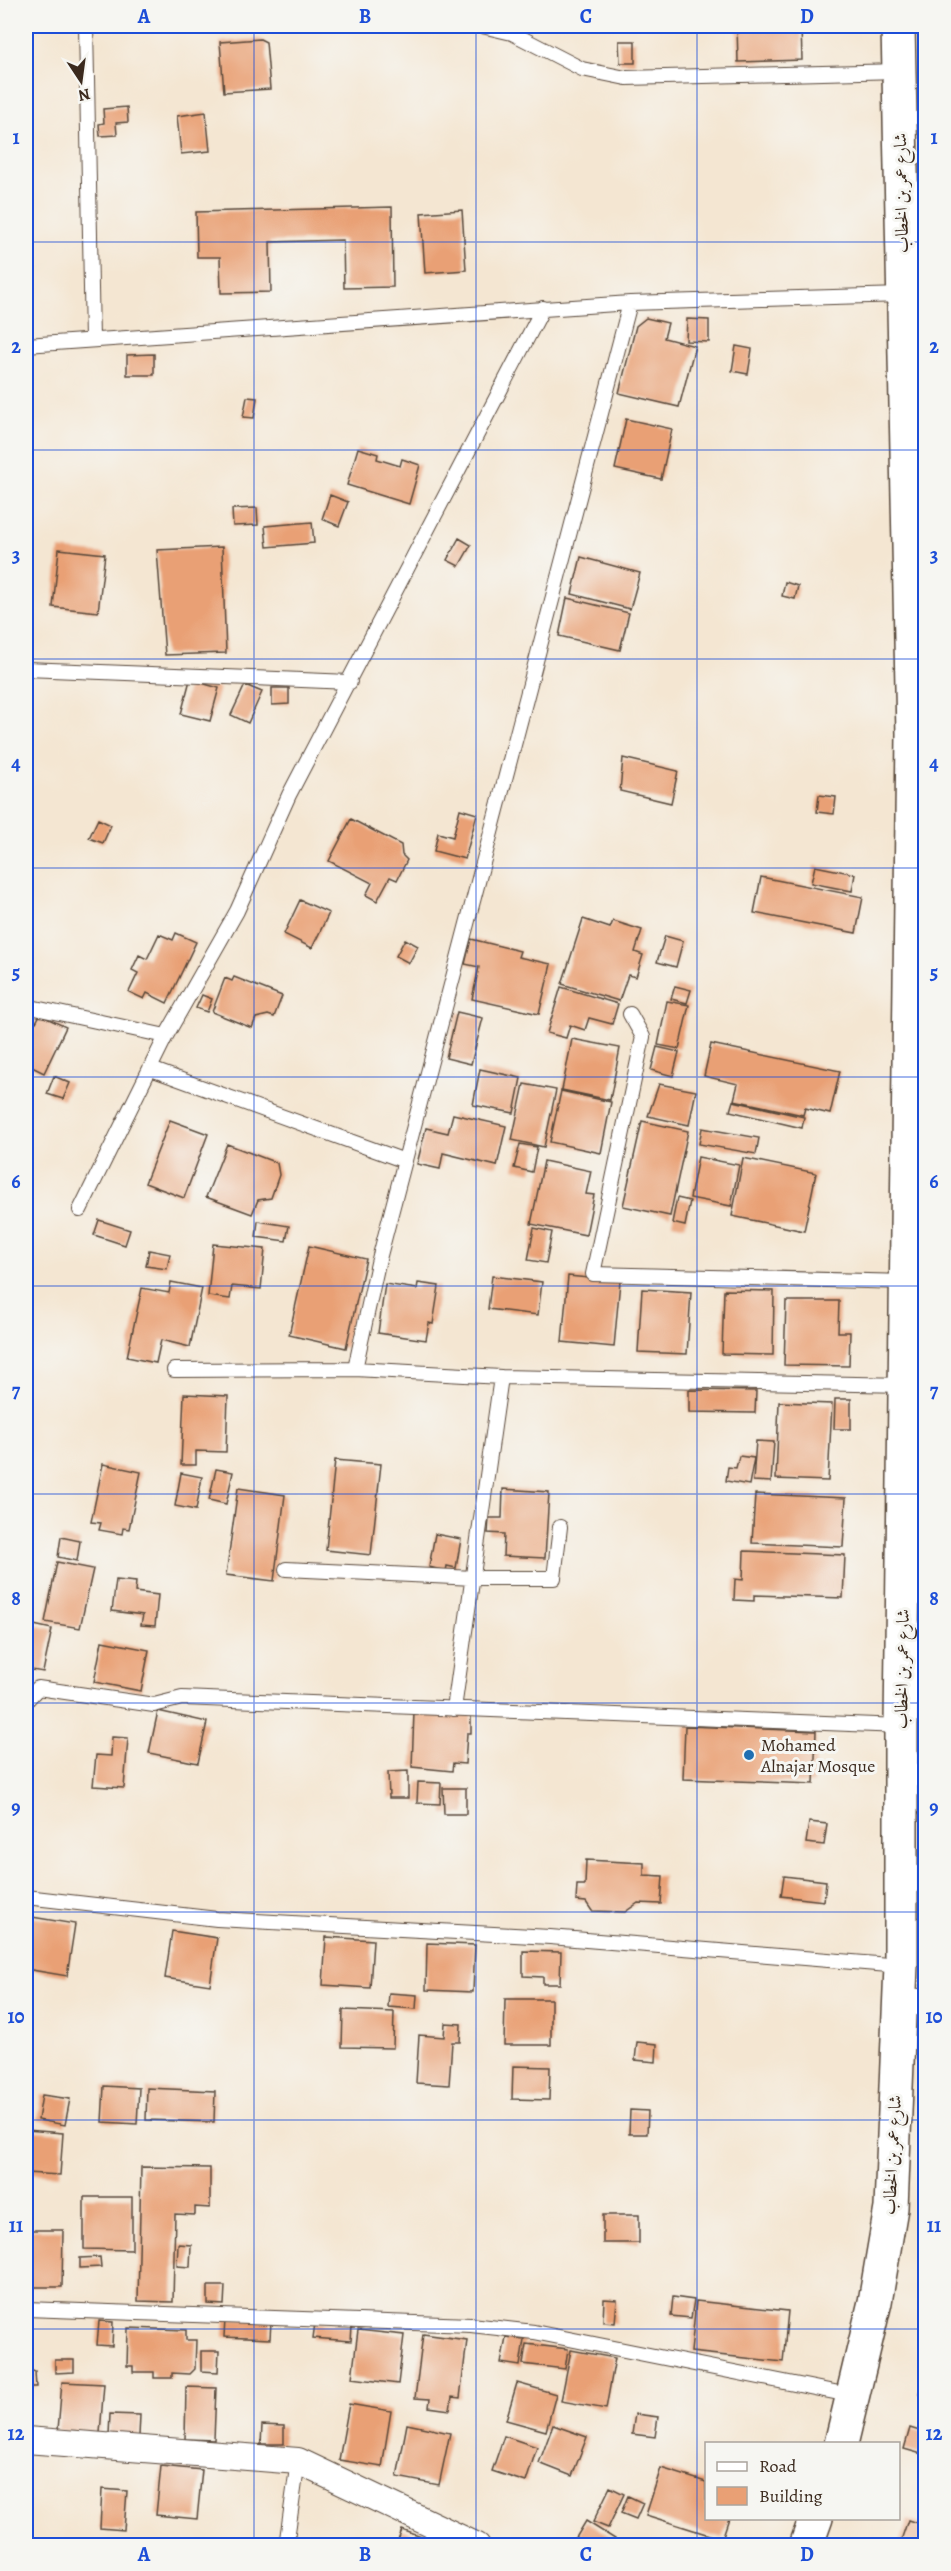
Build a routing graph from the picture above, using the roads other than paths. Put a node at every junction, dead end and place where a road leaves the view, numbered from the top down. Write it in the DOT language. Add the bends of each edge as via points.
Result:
graph roads {
  1 [pos="86,26"];
  2 [pos="482,26"];
  3 [pos="898,26"];
  4 [pos="899,70"];
  5 [pos="913,228"];
  6 [pos="903,295"];
  7 [pos="630,303"];
  8 [pos="543,308"];
  9 [pos="92,340"];
  10 [pos="26,345"];
  11 [pos="916,484"];
  12 [pos="26,669"];
  13 [pos="350,682"];
  14 [pos="26,1006"];
  15 [pos="630,1014"];
  16 [pos="917,1023"];
  17 [pos="166,1036"];
  18 [pos="151,1069"];
  19 [pos="405,1161"];
  20 [pos="80,1210"];
  21 [pos="907,1282"];
  22 [pos="355,1369"];
  23 [pos="174,1370"];
  24 [pos="501,1377"];
  25 [pos="906,1385"];
  26 [pos="560,1527"];
  27 [pos="286,1569"];
  28 [pos="474,1578"];
  29 [pos="26,1701"];
  30 [pos="454,1709"];
  31 [pos="901,1726"];
  32 [pos="26,1897"];
  33 [pos="901,1966"];
  34 [pos="913,2001"];
  35 [pos="26,2309"];
  36 [pos="854,2396"];
  37 [pos="26,2440"];
  38 [pos="842,2442"];
  39 [pos="298,2461"];
  40 [pos="815,2520"];
  41 [pos="285,2546"];
  42 [pos="477,2546"];
  43 [pos="806,2546"];
  1 -- 9 [label="lane"];
  2 -- 4 [label="lane" via="512,33 582,69 626,78"];
  3 -- 4 [label="main road, شارع عمر بن الخطاب"];
  4 -- 5 [label="main road, شارع عمر بن الخطاب"];
  5 -- 6 [label="main road, شارع عمر بن الخطاب"];
  6 -- 7 [label="lane"];
  6 -- 11 [label="main road, شارع عمر بن الخطاب"];
  7 -- 8 [label="lane"];
  7 -- 19 [label="lane"];
  8 -- 9 [label="lane"];
  8 -- 13 [label="lane"];
  9 -- 10 [label="lane"];
  11 -- 16 [label="main road, شارع عمر بن الخطاب" via="913,734"];
  12 -- 13 [label="lane"];
  13 -- 17 [label="lane" via="290,795 237,911"];
  14 -- 17 [label="lane"];
  15 -- 21 [label="lane" via="643,1037 593,1274"];
  16 -- 21 [label="main road, شارع عمر بن الخطاب"];
  17 -- 18 [label="lane"];
  18 -- 19 [label="lane"];
  18 -- 20 [label="lane"];
  19 -- 22 [label="lane"];
  21 -- 25 [label="main road, شارع عمر بن الخطاب"];
  22 -- 23 [label="lane"];
  22 -- 24 [label="lane"];
  24 -- 25 [label="lane"];
  24 -- 28 [label="lane"];
  25 -- 31 [label="main road, شارع عمر بن الخطاب" via="909,1544"];
  26 -- 28 [label="lane" via="554,1578"];
  27 -- 28 [label="lane"];
  28 -- 30 [label="lane"];
  29 -- 30 [label="lane" via="38,1688 154,1705 182,1698"];
  30 -- 31 [label="lane"];
  31 -- 33 [label="main road, شارع عمر بن الخطاب"];
  32 -- 33 [label="lane" via="218,1918 550,1937"];
  33 -- 34 [label="main road, شارع عمر بن الخطاب"];
  34 -- 36 [label="main road, شارع عمر بن الخطاب" via="891,2208"];
  35 -- 36 [label="lane" via="448,2324 534,2332"];
  36 -- 38 [label="main road, شارع عمر بن الخطاب"];
  37 -- 39 [label="street"];
  39 -- 41 [label="lane"];
  39 -- 42 [label="street"];
  40 -- 43 [label="main road"];
}
